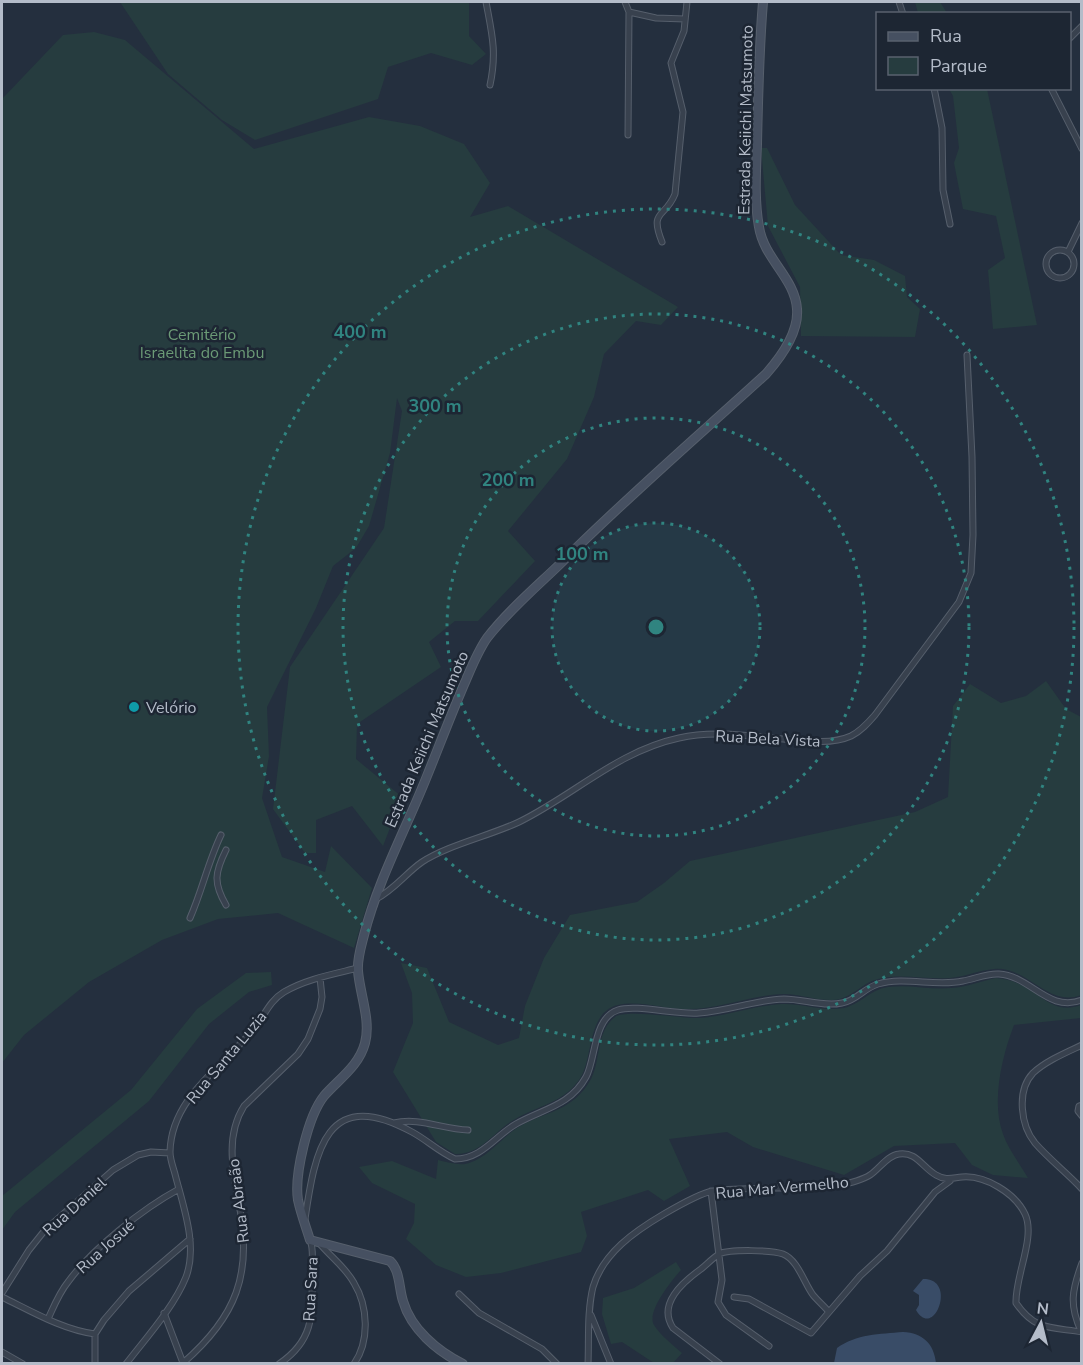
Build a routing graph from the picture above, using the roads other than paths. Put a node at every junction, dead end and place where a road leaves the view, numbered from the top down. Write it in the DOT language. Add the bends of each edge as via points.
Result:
graph roads {
  1 [pos="486,2"];
  2 [pos="625,2"];
  3 [pos="687,2"];
  4 [pos="763,2"];
  5 [pos="629,12"];
  6 [pos="686,20"];
  7 [pos="1082,26"];
  8 [pos="1071,37"];
  9 [pos="490,86"];
  10 [pos="934,90"];
  11 [pos="1052,90"];
  12 [pos="628,135"];
  13 [pos="1082,150"];
  14 [pos="950,224"];
  15 [pos="1082,224"];
  16 [pos="662,242"];
  17 [pos="1068,252"];
  18 [pos="967,355"];
  19 [pos="221,835"];
  20 [pos="226,850"];
  21 [pos="376,898"];
  22 [pos="226,905"];
  23 [pos="189,918"];
  24 [pos="358,968"];
  25 [pos="320,978"];
  26 [pos="1082,1000"];
  27 [pos="1082,1045"];
  28 [pos="1082,1105"];
  29 [pos="1082,1116"];
  30 [pos="392,1123"];
  31 [pos="468,1130"];
  32 [pos="170,1153"];
  33 [pos="950,1181"];
  34 [pos="179,1189"];
  35 [pos="1082,1189"];
  36 [pos="711,1191"];
  37 [pos="304,1223"];
  38 [pos="190,1239"];
  39 [pos="310,1240"];
  40 [pos="319,1244"];
  41 [pos="719,1254"];
  42 [pos="1082,1263"];
  43 [pos="459,1294"];
  44 [pos="2,1295"];
  45 [pos="735,1297"];
  46 [pos="830,1312"];
  47 [pos="164,1313"];
  48 [pos="590,1313"];
  49 [pos="48,1319"];
  50 [pos="1081,1331"];
  51 [pos="95,1334"];
  52 [pos="769,1346"];
  53 [pos="2,1352"];
  54 [pos="23,1364"];
  55 [pos="95,1364"];
  56 [pos="126,1364"];
  57 [pos="183,1364"];
  58 [pos="279,1364"];
  59 [pos="354,1364"];
  60 [pos="463,1364"];
  61 [pos="557,1364"];
  62 [pos="588,1364"];
  63 [pos="611,1364"];
  64 [pos="720,1364"];
  1 -- 9 [label="street" via="495,51"];
  2 -- 5 [label="street"];
  3 -- 6 [label="street"];
  4 -- 21 [label="main road, Estrada Keiichi Matsumoto" via="756,165 758,225 767,253 794,297 796,322 790,337 766,374 646,482 486,640 457,699"];
  5 -- 6 [label="street"];
  5 -- 12 [label="street"];
  6 -- 16 [label="street" via="671,63 683,112 675,194 657,219"];
  7 -- 8 [label="street"];
  10 -- 14 [label="street" via="942,128 943,190"];
  11 -- 13 [label="street"];
  15 -- 17 [label="street"];
  17 -- 17 [label="street" via="1058,250 1048,255 1046,266 1051,275 1061,278 1071,274 1075,264"];
  18 -- 21 [label="street, Rua Bela Vista" via="971,573 950,616 861,729 850,737 831,741 724,734 657,744 610,766 521,821 429,858"];
  19 -- 23 [label="street"];
  20 -- 22 [label="street" via="216,875"];
  21 -- 24 [label="main road, Estrada Keiichi Matsumoto"];
  24 -- 25 [label="street, Rua Santa Luzia"];
  24 -- 37 [label="main road, Estrada Keiichi Matsumoto" via="367,1021 364,1045 360,1057 315,1111 298,1177"];
  25 -- 32 [label="street, Rua Santa Luzia" via="282,993 253,1031 202,1082 178,1116"];
  25 -- 57 [label="street, Rua Abraão" via="320,1009 308,1039 238,1116 231,1155 243,1232 242,1276 233,1304 221,1323"];
  26 -- 30 [label="street" via="1058,1002 1024,981 996,974 950,983 878,984 845,1003 832,1005 784,999 706,1013 618,1010 598,1034 587,1076 578,1090 557,1106 515,1125 471,1157 455,1159"];
  27 -- 35 [label="street" via="1032,1075 1025,1087 1023,1109 1024,1124 1034,1142"];
  28 -- 29 [label="street" via="1078,1111"];
  30 -- 31 [label="street" via="414,1121"];
  30 -- 37 [label="street" via="357,1117 337,1124 317,1154"];
  32 -- 34 [label="street, Rua Santa Luzia"];
  32 -- 44 [label="street, Rua Daniel" via="138,1155 113,1170 45,1230"];
  33 -- 36 [label="street, Rua Mar Vermelho" via="935,1175 911,1154 902,1153 870,1176 836,1186"];
  33 -- 46 [label="street" via="934,1192 887,1251"];
  33 -- 50 [label="street" via="962,1177 982,1180 1015,1199 1029,1228 1016,1285 1016,1303 1032,1322"];
  34 -- 38 [label="street, Rua Santa Luzia"];
  34 -- 49 [label="street, Rua Josué" via="145,1210 80,1267 67,1282"];
  36 -- 41 [label="street"];
  36 -- 48 [label="street, Rua Mar Vermelho" via="652,1221 614,1251 599,1272"];
  37 -- 39 [label="main road, Estrada Keiichi Matsumoto"];
  38 -- 47 [label="street, Rua Santa Luzia" via="186,1277"];
  38 -- 51 [label="street" via="129,1291"];
  39 -- 40 [label="main road"];
  39 -- 58 [label="street, Rua Sara" via="310,1321 300,1346"];
  40 -- 59 [label="street" via="354,1282 365,1311 363,1346"];
  40 -- 60 [label="main road" via="385,1258 393,1264 411,1320 440,1350"];
  41 -- 46 [label="street" via="734,1251 784,1255"];
  41 -- 52 [label="street" via="722,1280 718,1302 726,1315"];
  41 -- 64 [label="street" via="682,1283 667,1313 673,1328"];
  42 -- 50 [label="street" via="1072,1305"];
  43 -- 61 [label="street" via="479,1313 542,1349"];
  44 -- 49 [label="street"];
  45 -- 46 [label="street" via="749,1299 811,1333"];
  47 -- 56 [label="street, Rua Santa Luzia"];
  47 -- 57 [label="street"];
  48 -- 62 [label="street, Rua Mar Vermelho"];
  48 -- 63 [label="street"];
  49 -- 51 [label="street"];
  51 -- 55 [label="street"];
  53 -- 54 [label="street"];
}
